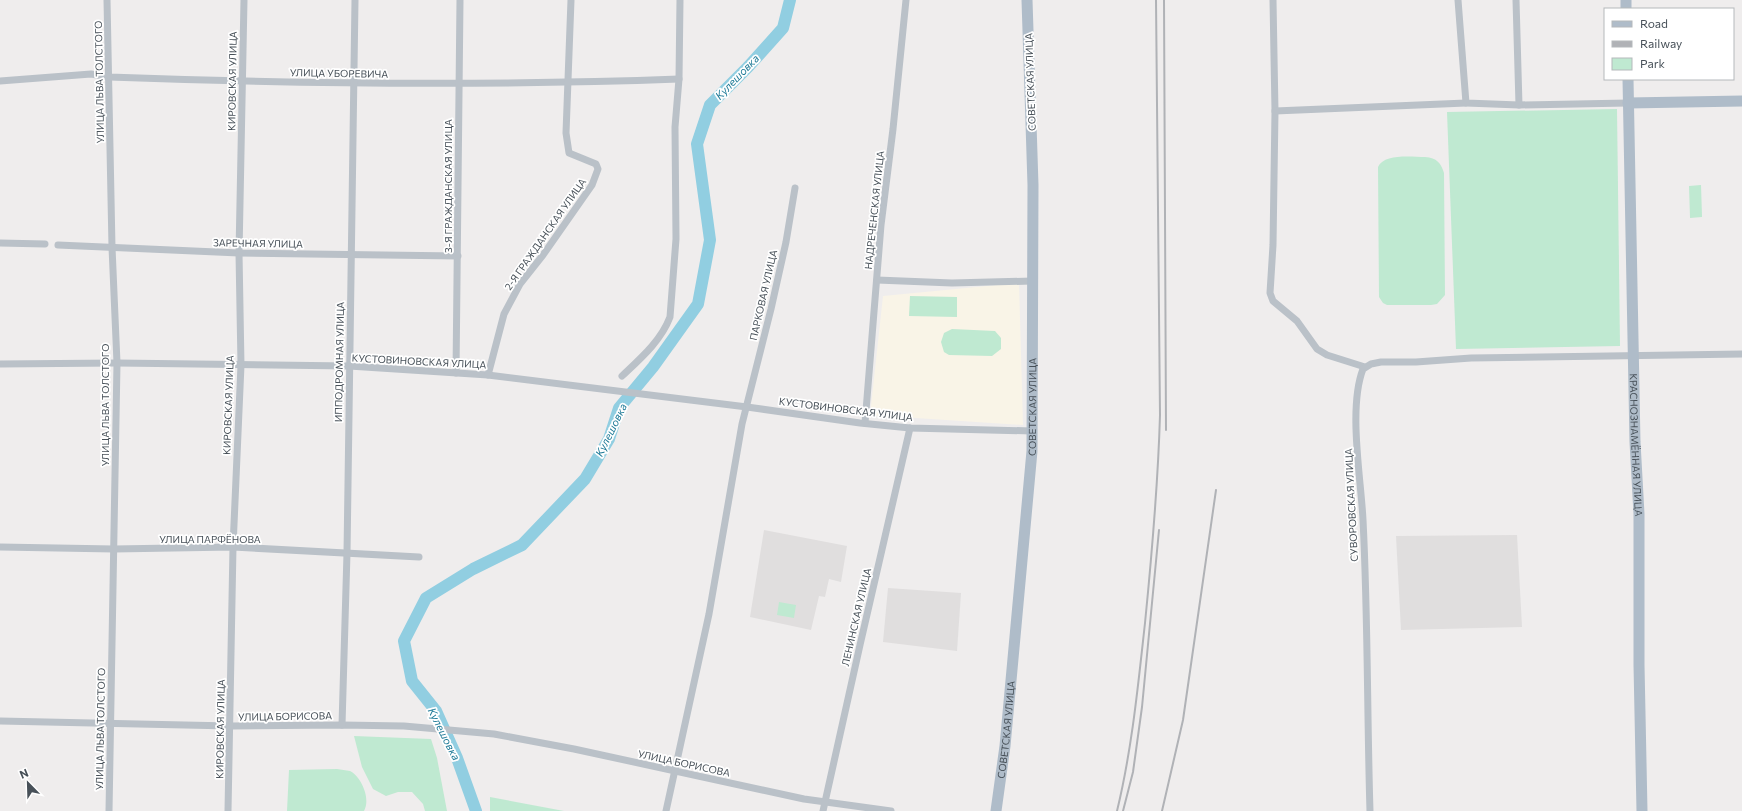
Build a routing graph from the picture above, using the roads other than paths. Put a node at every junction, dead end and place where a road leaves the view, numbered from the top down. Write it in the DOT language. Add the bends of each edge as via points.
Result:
graph roads {
  1 [pos="108,0"];
  2 [pos="244,0"];
  3 [pos="355,0"];
  4 [pos="460,0"];
  5 [pos="571,0"];
  6 [pos="680,0"];
  7 [pos="906,0"];
  8 [pos="1027,0"];
  9 [pos="1273,0"];
  10 [pos="1458,0"];
  11 [pos="1516,0"];
  12 [pos="109,77"];
  13 [pos="679,79"];
  14 [pos="1628,80"];
  15 [pos="0,81"];
  16 [pos="242,82"];
  17 [pos="353,83"];
  18 [pos="568,83"];
  19 [pos="459,84"];
  20 [pos="1742,101"];
  21 [pos="1466,103"];
  22 [pos="1628,103"];
  23 [pos="1519,105"];
  24 [pos="1275,111"];
  25 [pos="795,188"];
  26 [pos="0,243"];
  27 [pos="45,244"];
  28 [pos="58,245"];
  29 [pos="112,248"];
  30 [pos="239,253"];
  31 [pos="350,254"];
  32 [pos="458,256"];
  33 [pos="877,280"];
  34 [pos="1032,282"];
  35 [pos="1742,354"];
  36 [pos="1634,356"];
  37 [pos="116,363"];
  38 [pos="0,364"];
  39 [pos="241,365"];
  40 [pos="349,366"];
  41 [pos="1365,367"];
  42 [pos="456,373"];
  43 [pos="488,375"];
  44 [pos="622,376"];
  45 [pos="746,407"];
  46 [pos="865,423"];
  47 [pos="910,428"];
  48 [pos="1032,431"];
  49 [pos="233,547"];
  50 [pos="0,548"];
  51 [pos="114,549"];
  52 [pos="347,553"];
  53 [pos="419,557"];
  54 [pos="0,721"];
  55 [pos="111,723"];
  56 [pos="342,725"];
  57 [pos="231,726"];
  58 [pos="674,771"];
  59 [pos="826,801"];
  60 [pos="109,811"];
  61 [pos="228,811"];
  62 [pos="666,811"];
  63 [pos="823,811"];
  64 [pos="891,811"];
  65 [pos="996,811"];
  66 [pos="1370,811"];
  67 [pos="1642,811"];
  1 -- 12 [label="street, УЛИЦА ЛЬВА ТОЛСТОГО"];
  2 -- 16 [label="street, КИРОВСКАЯ УЛИЦА"];
  3 -- 17 [label="street, ИППОДРОМНАЯ УЛИЦА"];
  4 -- 19 [label="street, 3-Я ГРАЖДАНСКАЯ УЛИЦА"];
  5 -- 18 [label="street, 2-Я ГРАЖДАНСКАЯ УЛИЦА"];
  6 -- 13 [label="street"];
  7 -- 33 [label="street, НАДРЕЧЕНСКАЯ УЛИЦА"];
  8 -- 34 [label="main road, СОВЕТСКАЯ УЛИЦА" via="1033,185"];
  9 -- 24 [label="street"];
  10 -- 21 [label="street"];
  11 -- 23 [label="street"];
  12 -- 15 [label="street, УЛИЦА УБОРЕВИЧА" via="91,74"];
  12 -- 16 [label="street, УЛИЦА УБОРЕВИЧА"];
  12 -- 29 [label="street, УЛИЦА ЛЬВА ТОЛСТОГО"];
  13 -- 18 [label="street, УЛИЦА УБОРЕВИЧА"];
  13 -- 44 [label="street" via="675,127 676,239 670,317 655,343"];
  14 -- 22 [label="main road, КРАСНОЗНАМЁННАЯ УЛИЦА"];
  16 -- 17 [label="street, УЛИЦА УБОРЕВИЧА"];
  16 -- 30 [label="street, КИРОВСКАЯ УЛИЦА"];
  17 -- 19 [label="street, УЛИЦА УБОРЕВИЧА"];
  17 -- 31 [label="street, ИППОДРОМНАЯ УЛИЦА"];
  18 -- 19 [label="street, УЛИЦА УБОРЕВИЧА"];
  18 -- 43 [label="street, 2-Я ГРАЖДАНСКАЯ УЛИЦА" via="567,150 596,164 597,174 543,255 520,284 504,314"];
  19 -- 32 [label="street, 3-Я ГРАЖДАНСКАЯ УЛИЦА"];
  20 -- 22 [label="main road"];
  21 -- 23 [label="street"];
  21 -- 24 [label="street"];
  22 -- 23 [label="street"];
  22 -- 36 [label="main road, КРАСНОЗНАМЁННАЯ УЛИЦА"];
  24 -- 41 [label="street" via="1270,293 1273,301 1297,321 1317,349 1327,355"];
  25 -- 45 [label="street, ПАРКОВАЯ УЛИЦА" via="786,242"];
  26 -- 27 [label="street"];
  28 -- 29 [label="street, ЗАРЕЧНАЯ УЛИЦА"];
  29 -- 30 [label="street, ЗАРЕЧНАЯ УЛИЦА"];
  29 -- 37 [label="street, УЛИЦА ЛЬВА ТОЛСТОГО"];
  30 -- 31 [label="street, ЗАРЕЧНАЯ УЛИЦА"];
  30 -- 39 [label="street, КИРОВСКАЯ УЛИЦА"];
  31 -- 32 [label="street, ЗАРЕЧНАЯ УЛИЦА"];
  31 -- 40 [label="street, ИППОДРОМНАЯ УЛИЦА"];
  32 -- 42 [label="street, 3-Я ГРАЖДАНСКАЯ УЛИЦА"];
  33 -- 34 [label="street"];
  33 -- 46 [label="street, НАДРЕЧЕНСКАЯ УЛИЦА"];
  34 -- 48 [label="main road, СОВЕТСКАЯ УЛИЦА"];
  35 -- 36 [label="street"];
  36 -- 41 [label="street" via="1531,356 1381,362"];
  36 -- 67 [label="main road, КРАСНОЗНАМЁННАЯ УЛИЦА" via="1639,514"];
  37 -- 38 [label="street, КУСТОВИНОВСКАЯ УЛИЦА"];
  37 -- 39 [label="street, КУСТОВИНОВСКАЯ УЛИЦА"];
  37 -- 51 [label="street, УЛИЦА ЛЬВА ТОЛСТОГО"];
  39 -- 40 [label="street, КУСТОВИНОВСКАЯ УЛИЦА"];
  39 -- 49 [label="street, КИРОВСКАЯ УЛИЦА"];
  40 -- 42 [label="street, КУСТОВИНОВСКАЯ УЛИЦА"];
  40 -- 52 [label="street, ИППОДРОМНАЯ УЛИЦА"];
  41 -- 66 [label="street, СУВОРОВСКАЯ УЛИЦА" via="1358,387 1356,426 1363,520"];
  42 -- 43 [label="street, КУСТОВИНОВСКАЯ УЛИЦА"];
  43 -- 45 [label="street, КУСТОВИНОВСКАЯ УЛИЦА"];
  45 -- 46 [label="street, КУСТОВИНОВСКАЯ УЛИЦА"];
  45 -- 58 [label="street, ПАРКОВАЯ УЛИЦА" via="707,622"];
  46 -- 47 [label="street, КУСТОВИНОВСКАЯ УЛИЦА"];
  47 -- 48 [label="street, КУСТОВИНОВСКАЯ УЛИЦА"];
  47 -- 59 [label="street, ЛЕНИНСКАЯ УЛИЦА"];
  48 -- 65 [label="main road, СОВЕТСКАЯ УЛИЦА" via="1017,622"];
  49 -- 51 [label="street, УЛИЦА ПАРФЁНОВА"];
  49 -- 52 [label="street, УЛИЦА ПАРФЁНОВА"];
  49 -- 57 [label="street, КИРОВСКАЯ УЛИЦА"];
  50 -- 51 [label="street, УЛИЦА ПАРФЁНОВА"];
  51 -- 55 [label="street, УЛИЦА ЛЬВА ТОЛСТОГО"];
  52 -- 53 [label="street, УЛИЦА ПАРФЁНОВА"];
  52 -- 56 [label="street, ИППОДРОМНАЯ УЛИЦА"];
  54 -- 55 [label="street, УЛИЦА БОРИСОВА"];
  55 -- 57 [label="street, УЛИЦА БОРИСОВА"];
  55 -- 60 [label="street, УЛИЦА ЛЬВА ТОЛСТОГО"];
  56 -- 57 [label="street, УЛИЦА БОРИСОВА"];
  56 -- 58 [label="street, УЛИЦА БОРИСОВА" via="427,728 494,734"];
  57 -- 61 [label="street, КИРОВСКАЯ УЛИЦА"];
  58 -- 59 [label="street, УЛИЦА БОРИСОВА" via="804,799"];
  58 -- 62 [label="street"];
  59 -- 63 [label="street, ЛЕНИНСКАЯ УЛИЦА"];
  59 -- 64 [label="street, УЛИЦА БОРИСОВА"];
}
